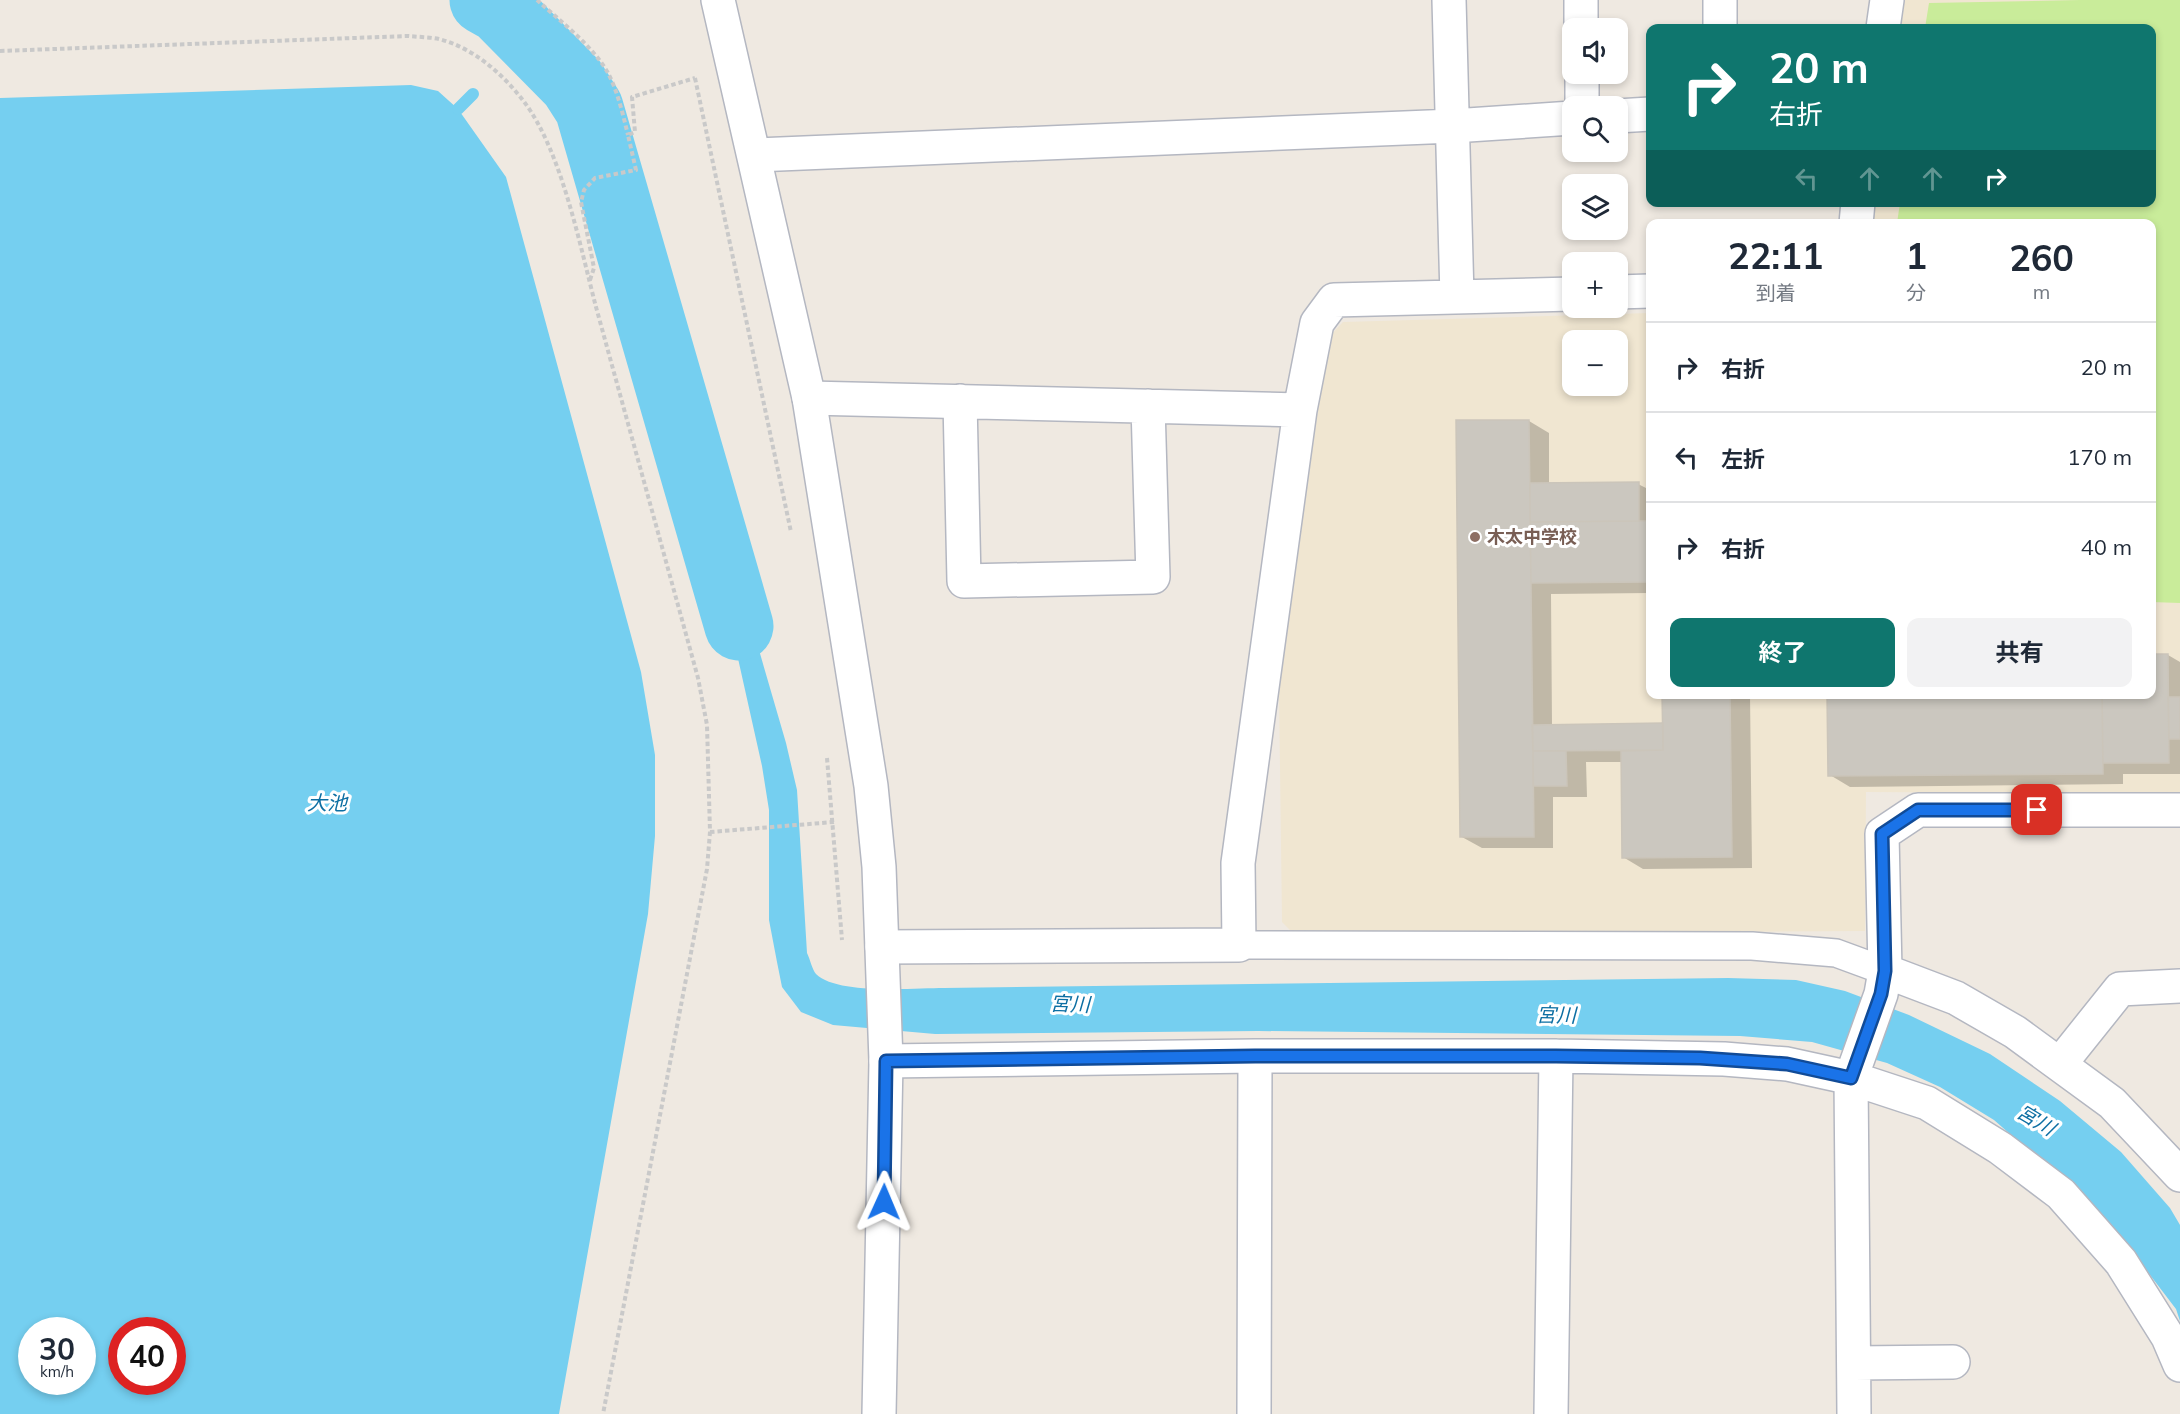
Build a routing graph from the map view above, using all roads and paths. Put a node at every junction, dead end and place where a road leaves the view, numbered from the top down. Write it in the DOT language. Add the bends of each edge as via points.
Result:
graph roads {
  1 [pos="537,0"];
  2 [pos="718,0"];
  3 [pos="1449,0"];
  4 [pos="1581,0"];
  5 [pos="1720,0"];
  6 [pos="1887,0"];
  7 [pos="1581,18"];
  8 [pos="1720,24"];
  9 [pos="1884,24"];
  10 [pos="0,51"];
  11 [pos="693,67"];
  12 [pos="695,78"];
  13 [pos="1646,114"];
  14 [pos="1628,115"];
  15 [pos="1562,119"];
  16 [pos="1453,126"];
  17 [pos="628,135"];
  18 [pos="755,155"];
  19 [pos="589,281"];
  20 [pos="1646,291"];
  21 [pos="1628,292"];
  22 [pos="1562,294"];
  23 [pos="1457,297"];
  24 [pos="810,398"];
  25 [pos="960,401"];
  26 [pos="1148,406"];
  27 [pos="1300,410"];
  28 [pos="792,542"];
  29 [pos="826,751"];
  30 [pos="2180,810"];
  31 [pos="834,822"];
  32 [pos="710,832"];
  33 [pos="842,940"];
  34 [pos="1239,945"];
  35 [pos="882,956"];
  36 [pos="1883,983"];
  37 [pos="2180,986"];
  38 [pos="886,1052"];
  39 [pos="1255,1056"];
  40 [pos="1556,1056"];
  41 [pos="2060,1064"];
  42 [pos="1853,1071"];
  43 [pos="2180,1175"];
  44 [pos="1953,1362"];
  45 [pos="1854,1363"];
  46 [pos="2180,1365"];
  47 [pos="603,1414"];
  48 [pos="879,1414"];
  49 [pos="1254,1414"];
  50 [pos="1551,1414"];
  51 [pos="1854,1414"];
  1 -- 17 [label="path" via="593,53 608,73"];
  2 -- 18 [label="street"];
  3 -- 16 [label="street"];
  4 -- 7 [label="street"];
  5 -- 8 [label="street"];
  6 -- 9 [label="street"];
  10 -- 19 [label="path" via="408,36 440,39 469,52 504,76 526,105 560,175"];
  11 -- 12 [label="path"];
  12 -- 17 [label="path" via="632,97 635,132"];
  12 -- 28 [label="path"];
  13 -- 14 [label="street"];
  15 -- 16 [label="street"];
  16 -- 18 [label="street"];
  16 -- 23 [label="street"];
  17 -- 19 [label="path" via="636,170 595,178 584,190 581,202 594,268"];
  18 -- 24 [label="street"];
  19 -- 32 [label="path" via="698,678 707,725"];
  20 -- 21 [label="street"];
  22 -- 23 [label="street"];
  23 -- 27 [label="street" via="1334,300 1317,323"];
  24 -- 25 [label="street"];
  24 -- 35 [label="street" via="871,786"];
  25 -- 26 [label="street"];
  25 -- 26 [label="street" via="964,581 1153,577"];
  26 -- 27 [label="street"];
  27 -- 34 [label="street" via="1238,863"];
  29 -- 31 [label="path"];
  30 -- 36 [label="street" via="1918,810 1882,834"];
  31 -- 32 [label="path"];
  31 -- 33 [label="path"];
  32 -- 47 [label="path"];
  34 -- 35 [label="street"];
  34 -- 36 [label="street" via="1752,946 1836,953"];
  35 -- 38 [label="street"];
  36 -- 41 [label="street" via="1956,998"];
  36 -- 42 [label="street"];
  37 -- 41 [label="street" via="2120,989"];
  38 -- 39 [label="street"];
  38 -- 48 [label="street"];
  39 -- 40 [label="street"];
  39 -- 49 [label="street"];
  40 -- 42 [label="street" via="1724,1059"];
  40 -- 50 [label="street"];
  41 -- 43 [label="street" via="2112,1103"];
  42 -- 45 [label="street"];
  42 -- 46 [label="street" via="1927,1103 2000,1148 2061,1194 2121,1262 2169,1337"];
  44 -- 45 [label="street"];
  45 -- 51 [label="street"];
}
